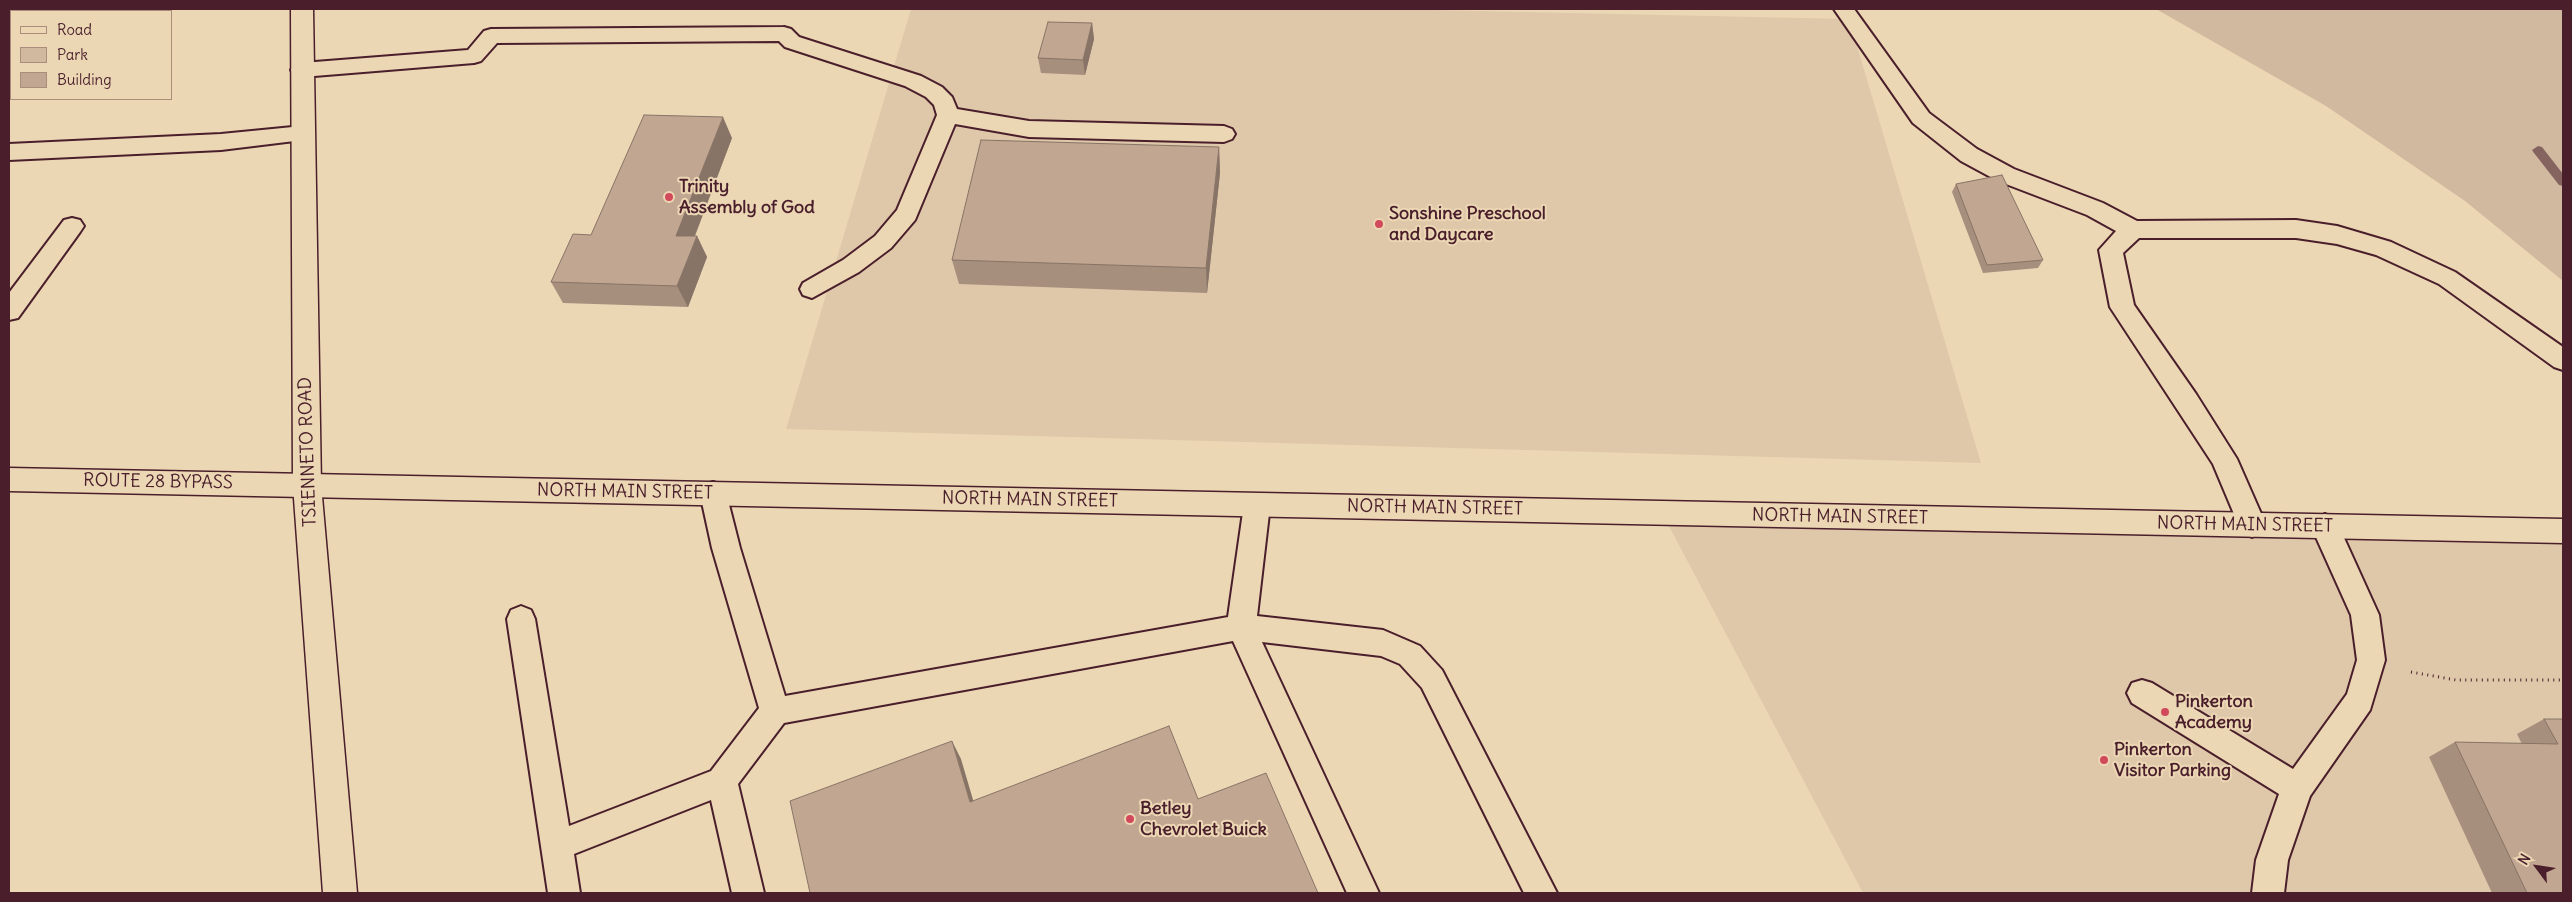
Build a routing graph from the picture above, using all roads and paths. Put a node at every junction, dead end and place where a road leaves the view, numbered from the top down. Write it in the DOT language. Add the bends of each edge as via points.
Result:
graph roads {
  1 [pos="302,9"];
  2 [pos="1844,9"];
  3 [pos="302,70"];
  4 [pos="948,116"];
  5 [pos="302,134"];
  6 [pos="1224,134"];
  7 [pos="9,152"];
  8 [pos="72,226"];
  9 [pos="2133,230"];
  10 [pos="812,288"];
  11 [pos="9,311"];
  12 [pos="2563,360"];
  13 [pos="9,479"];
  14 [pos="307,485"];
  15 [pos="713,493"];
  16 [pos="1257,505"];
  17 [pos="2252,525"];
  18 [pos="2325,526"];
  19 [pos="2563,531"];
  20 [pos="521,619"];
  21 [pos="1241,627"];
  22 [pos="2410,672"];
  23 [pos="2563,680"];
  24 [pos="2142,693"];
  25 [pos="775,711"];
  26 [pos="722,781"];
  27 [pos="2297,788"];
  28 [pos="556,846"];
  29 [pos="340,893"];
  30 [pos="564,893"];
  31 [pos="748,893"];
  32 [pos="1363,893"];
  33 [pos="1541,893"];
  34 [pos="2268,893"];
  1 -- 3 [label="main road, TSIENNETO ROAD"];
  2 -- 9 [label="lane" via="1921,118 1969,155 2006,174 2094,209"];
  3 -- 4 [label="lane" via="474,56 490,36 784,34 792,42 914,81 944,102"];
  3 -- 5 [label="main road, TSIENNETO ROAD"];
  4 -- 6 [label="lane" via="1029,129"];
  4 -- 10 [label="lane" via="907,214 883,242 851,266"];
  5 -- 7 [label="lane" via="221,142"];
  5 -- 14 [label="main road, TSIENNETO ROAD"];
  8 -- 11 [label="lane"];
  9 -- 12 [label="lane" via="2296,229 2338,235 2383,248 2448,278"];
  9 -- 17 [label="lane" via="2111,250 2122,307 2224,459"];
  13 -- 14 [label="main road, ROUTE 28 BYPASS"];
  14 -- 15 [label="main road, NORTH MAIN STREET"];
  14 -- 29 [label="main road, TSIENNETO ROAD"];
  15 -- 16 [label="main road, NORTH MAIN STREET"];
  15 -- 25 [label="lane" via="726,548"];
  16 -- 17 [label="main road, NORTH MAIN STREET"];
  16 -- 21 [label="lane"];
  17 -- 18 [label="main road, NORTH MAIN STREET"];
  18 -- 19 [label="main road, NORTH MAIN STREET"];
  18 -- 27 [label="lane" via="2365,615 2371,660 2360,700"];
  20 -- 28 [label="lane"];
  21 -- 25 [label="lane"];
  21 -- 32 [label="lane"];
  21 -- 33 [label="lane" via="1383,643 1410,655 1432,679"];
  22 -- 23 [label="path" via="2456,680"];
  24 -- 27 [label="lane"];
  25 -- 26 [label="lane"];
  26 -- 28 [label="lane"];
  26 -- 31 [label="lane"];
  27 -- 34 [label="lane" via="2272,860"];
  28 -- 30 [label="lane"];
}
